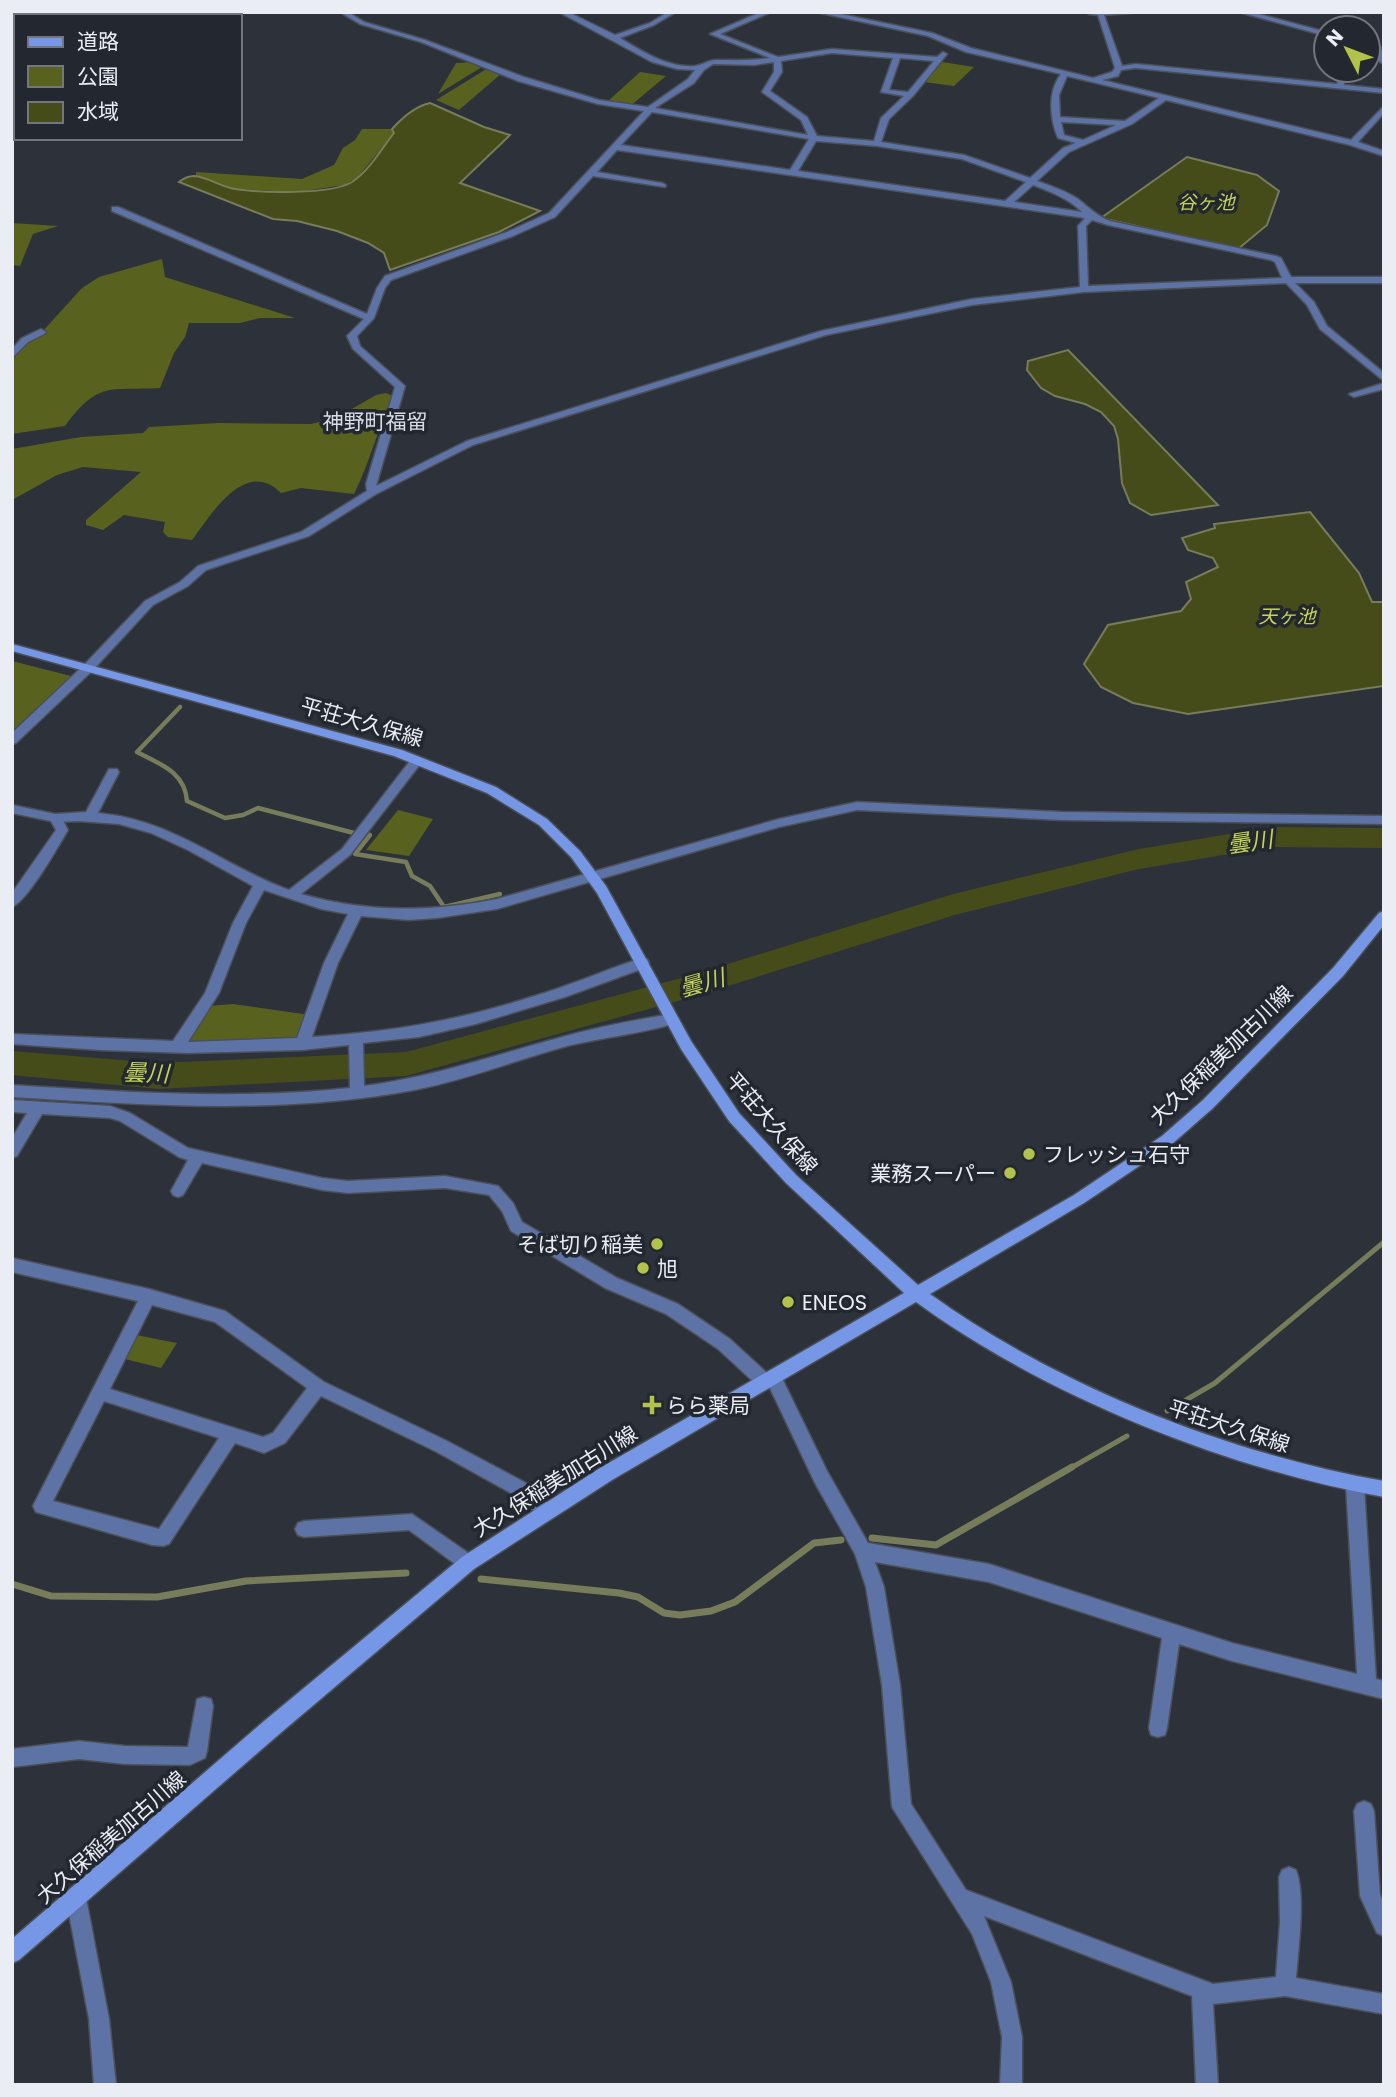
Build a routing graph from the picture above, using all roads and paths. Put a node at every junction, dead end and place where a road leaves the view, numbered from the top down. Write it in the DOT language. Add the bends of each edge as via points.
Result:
graph roads {
  1 [pos="161,12"];
  2 [pos="343,12"];
  3 [pos="562,12"];
  4 [pos="673,12"];
  5 [pos="768,12"];
  6 [pos="819,12"];
  7 [pos="870,12"];
  8 [pos="1090,12"];
  9 [pos="1100,13"];
  10 [pos="1140,13"];
  11 [pos="1248,13"];
  12 [pos="143,14"];
  13 [pos="856,21"];
  14 [pos="1148,23"];
  15 [pos="1312,30"];
  16 [pos="614,38"];
  17 [pos="956,44"];
  18 [pos="897,56"];
  19 [pos="778,60"];
  20 [pos="939,60"];
  21 [pos="701,68"];
  22 [pos="1119,68"];
  23 [pos="1065,74"];
  24 [pos="1092,80"];
  25 [pos="1341,86"];
  26 [pos="1384,91"];
  27 [pos="910,94"];
  28 [pos="1164,98"];
  29 [pos="1384,108"];
  30 [pos="650,111"];
  31 [pos="1056,119"];
  32 [pos="1126,123"];
  33 [pos="814,138"];
  34 [pos="1082,142"];
  35 [pos="1353,143"];
  36 [pos="877,144"];
  37 [pos="615,147"];
  38 [pos="1384,154"];
  39 [pos="591,173"];
  40 [pos="792,174"];
  41 [pos="1032,181"];
  42 [pos="662,185"];
  43 [pos="1006,205"];
  44 [pos="115,209"];
  45 [pos="1091,216"];
  46 [pos="1289,280"];
  47 [pos="1384,280"];
  48 [pos="1083,289"];
  49 [pos="370,318"];
  50 [pos="41,332"];
  51 [pos="12,355"];
  52 [pos="1384,378"];
  53 [pos="1384,386"];
  54 [pos="1354,394"];
  55 [pos="372,492"];
  56 [pos="12,647"];
  57 [pos="88,668"];
  58 [pos="12,740"];
  59 [pos="417,760"];
  60 [pos="113,772"];
  61 [pos="15,812"];
  62 [pos="90,816"];
  63 [pos="56,818"];
  64 [pos="1384,820"];
  65 [pos="593,875"];
  66 [pos="261,884"];
  67 [pos="291,895"];
  68 [pos="12,902"];
  69 [pos="356,912"];
  70 [pos="1384,916"];
  71 [pos="643,966"];
  72 [pos="670,1016"];
  73 [pos="355,1038"];
  74 [pos="12,1039"];
  75 [pos="302,1045"];
  76 [pos="177,1047"];
  77 [pos="12,1091"];
  78 [pos="357,1093"];
  79 [pos="12,1106"];
  80 [pos="38,1107"];
  81 [pos="12,1152"];
  82 [pos="198,1156"];
  83 [pos="178,1191"];
  84 [pos="12,1265"];
  85 [pos="918,1294"];
  86 [pos="149,1296"];
  87 [pos="769,1379"];
  88 [pos="318,1387"];
  89 [pos="101,1393"];
  90 [pos="230,1436"];
  91 [pos="1355,1485"];
  92 [pos="1384,1489"];
  93 [pos="545,1512"];
  94 [pos="304,1529"];
  95 [pos="863,1551"];
  96 [pos="468,1563"];
  97 [pos="1172,1633"];
  98 [pos="1376,1688"];
  99 [pos="204,1706"];
  100 [pos="1158,1728"];
  101 [pos="12,1758"];
  102 [pos="1364,1811"];
  103 [pos="1289,1877"];
  104 [pos="960,1897"];
  105 [pos="76,1898"];
  106 [pos="1384,1926"];
  107 [pos="12,1954"];
  108 [pos="1285,1986"];
  109 [pos="1202,1990"];
  110 [pos="1384,2004"];
  111 [pos="105,2085"];
  112 [pos="1011,2085"];
  113 [pos="1207,2085"];
  1 -- 12 [label="street"];
  2 -- 30 [label="street" via="362,23 423,40 521,79 598,102"];
  3 -- 16 [label="street"];
  4 -- 16 [label="street"];
  5 -- 19 [label="street" via="715,34"];
  6 -- 13 [label="street"];
  7 -- 13 [label="street"];
  8 -- 9 [label="street"];
  9 -- 10 [label="street"];
  9 -- 22 [label="street"];
  10 -- 14 [label="street"];
  11 -- 15 [label="street"];
  13 -- 17 [label="street" via="930,34"];
  16 -- 21 [label="street" via="656,62 682,69"];
  17 -- 20 [label="street"];
  17 -- 23 [label="street"];
  18 -- 19 [label="street" via="832,51"];
  18 -- 20 [label="street"];
  18 -- 27 [label="street" via="885,92"];
  19 -- 21 [label="street" via="712,62"];
  19 -- 33 [label="street" via="778,72 766,92 804,118"];
  20 -- 27 [label="street"];
  21 -- 30 [label="street"];
  22 -- 24 [label="street" via="1115,74"];
  22 -- 25 [label="street" via="1150,67"];
  23 -- 24 [label="street"];
  23 -- 31 [label="street" via="1053,109"];
  24 -- 28 [label="street"];
  25 -- 26 [label="street"];
  27 -- 36 [label="street" via="885,118"];
  28 -- 32 [label="street"];
  28 -- 35 [label="street"];
  29 -- 35 [label="street"];
  30 -- 33 [label="street"];
  30 -- 37 [label="street"];
  31 -- 32 [label="street"];
  31 -- 34 [label="street" via="1061,136"];
  32 -- 34 [label="street"];
  33 -- 36 [label="street"];
  33 -- 40 [label="street"];
  34 -- 41 [label="street" via="1066,150"];
  35 -- 38 [label="street"];
  36 -- 41 [label="street" via="964,157"];
  37 -- 39 [label="street"];
  37 -- 40 [label="street"];
  39 -- 42 [label="street"];
  39 -- 49 [label="street" via="552,215 388,278"];
  40 -- 43 [label="street"];
  41 -- 43 [label="street"];
  41 -- 45 [label="street" via="1076,201"];
  43 -- 45 [label="street"];
  44 -- 49 [label="street"];
  45 -- 46 [label="street" via="1273,258"];
  45 -- 48 [label="street" via="1082,226"];
  46 -- 47 [label="street"];
  46 -- 48 [label="street"];
  46 -- 52 [label="street" via="1311,304 1323,327"];
  48 -- 55 [label="street" via="972,303 800,340 470,443"];
  49 -- 55 [label="street" via="352,336 356,347 400,386"];
  50 -- 51 [label="street" via="25,340"];
  53 -- 54 [label="street"];
  55 -- 57 [label="street" via="305,534 202,568 149,603"];
  56 -- 57 [label="main road, 平荘大久保線"];
  57 -- 58 [label="street"];
  57 -- 59 [label="main road, 平荘大久保線"];
  59 -- 65 [label="main road, 平荘大久保線" via="484,786 542,821"];
  59 -- 67 [label="street" via="346,852"];
  60 -- 62 [label="street"];
  61 -- 63 [label="street"];
  62 -- 63 [label="street"];
  62 -- 66 [label="street" via="162,830"];
  63 -- 68 [label="street" via="60,837"];
  64 -- 65 [label="street" via="1062,816 857,806"];
  65 -- 69 [label="street" via="475,909 401,917"];
  65 -- 71 [label="main road, 平荘大久保線"];
  66 -- 67 [label="street"];
  66 -- 76 [label="street" via="238,923 214,990"];
  67 -- 69 [label="street"];
  69 -- 75 [label="street" via="331,963"];
  70 -- 85 [label="main road, 大久保稲美加古川線" via="1338,972 1209,1104 1167,1140 1079,1199"];
  71 -- 72 [label="main road, 平荘大久保線"];
  71 -- 73 [label="street" via="453,1024"];
  72 -- 78 [label="street" via="566,1041 448,1078"];
  72 -- 85 [label="main road, 平荘大久保線" via="735,1118 806,1194"];
  73 -- 75 [label="street"];
  73 -- 78 [label="street"];
  74 -- 76 [label="street"];
  75 -- 76 [label="street"];
  77 -- 78 [label="street" via="209,1100"];
  79 -- 80 [label="street"];
  80 -- 81 [label="street"];
  80 -- 82 [label="street" via="110,1112 184,1153"];
  82 -- 83 [label="street"];
  82 -- 87 [label="street" via="348,1187 445,1182 493,1190 516,1226 611,1283 672,1309"];
  84 -- 86 [label="street"];
  85 -- 87 [label="main road, 大久保稲美加古川線"];
  85 -- 91 [label="main road, 平荘大久保線" via="988,1341 1161,1426 1229,1451"];
  86 -- 88 [label="street" via="219,1316"];
  86 -- 89 [label="street"];
  87 -- 93 [label="main road, 大久保稲美加古川線"];
  87 -- 95 [label="street"];
  88 -- 90 [label="street" via="279,1438 264,1445"];
  88 -- 93 [label="street" via="533,1496"];
  89 -- 90 [label="street"];
  89 -- 90 [label="street" via="43,1506 163,1538"];
  91 -- 92 [label="main road, 平荘大久保線"];
  91 -- 98 [label="street"];
  93 -- 96 [label="main road, 大久保稲美加古川線"];
  94 -- 96 [label="street" via="412,1522"];
  95 -- 97 [label="street" via="989,1573"];
  95 -- 104 [label="street" via="875,1587 891,1685 902,1807"];
  96 -- 105 [label="main road, 大久保稲美加古川線"];
  97 -- 98 [label="street"];
  97 -- 100 [label="street"];
  99 -- 101 [label="street" via="198,1751 190,1756 79,1750"];
  102 -- 106 [label="street" via="1370,1896"];
  103 -- 108 [label="street"];
  104 -- 109 [label="street"];
  104 -- 112 [label="street" via="979,1927 1001,1982 1012,2037"];
  105 -- 107 [label="main road, 大久保稲美加古川線"];
  105 -- 111 [label="street" via="99,2019"];
  108 -- 109 [label="street" via="1213,1994"];
  108 -- 110 [label="street"];
  109 -- 113 [label="street"];
}
